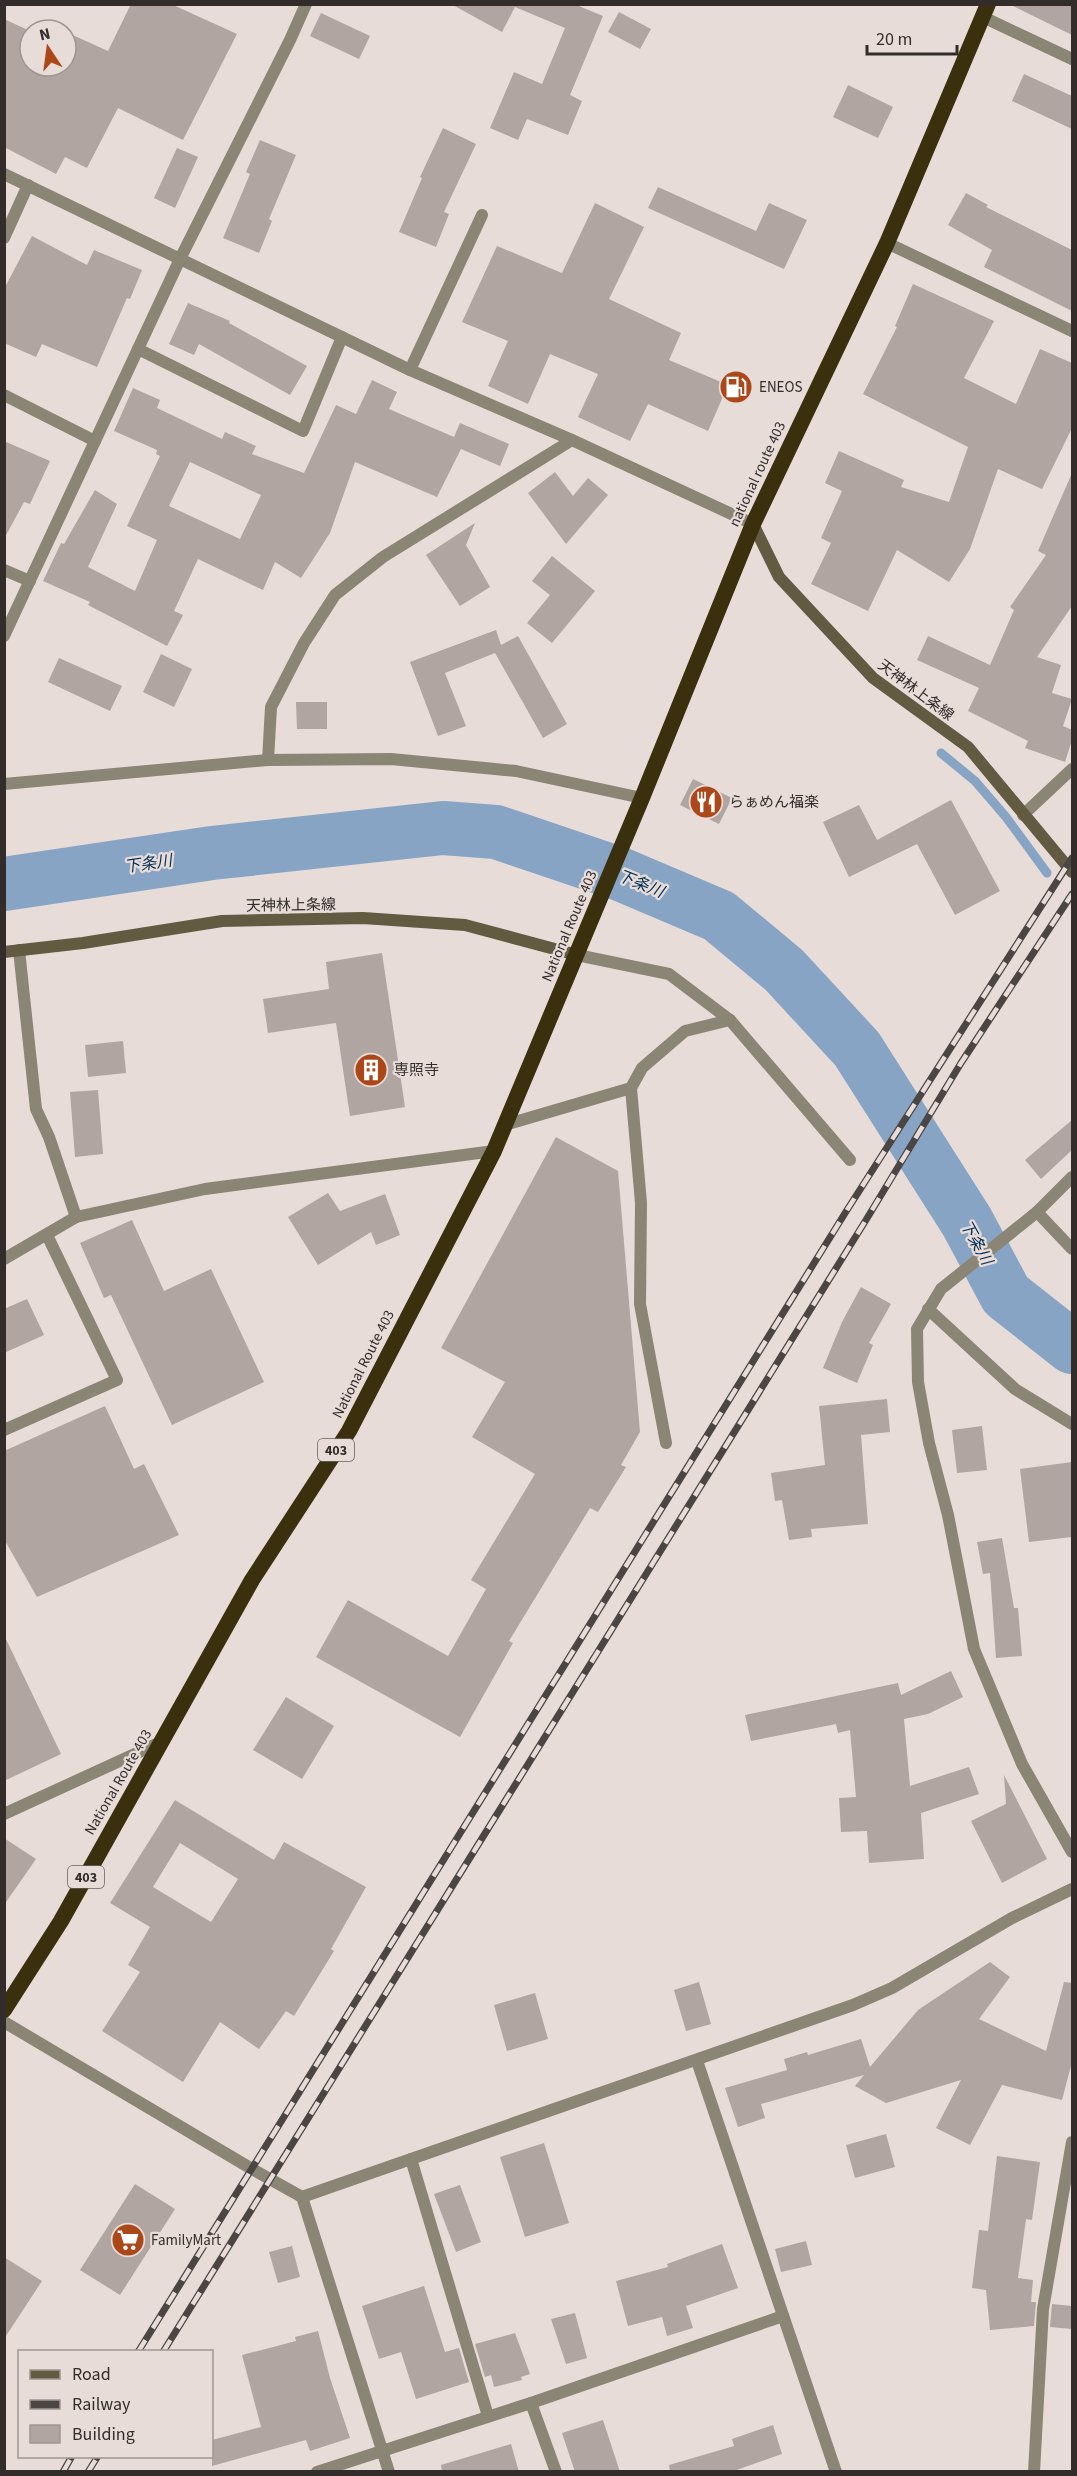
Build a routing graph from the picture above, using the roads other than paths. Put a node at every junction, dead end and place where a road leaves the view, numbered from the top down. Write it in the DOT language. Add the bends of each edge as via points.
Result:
graph roads {
  1 [pos="306,4"];
  2 [pos="986,11"];
  3 [pos="1072,59"];
  4 [pos="4,174"];
  5 [pos="27,185"];
  6 [pos="483,215"];
  7 [pos="4,238"];
  8 [pos="888,243"];
  9 [pos="180,259"];
  10 [pos="1072,331"];
  11 [pos="342,337"];
  12 [pos="138,349"];
  13 [pos="410,370"];
  14 [pos="4,395"];
  15 [pos="572,440"];
  16 [pos="95,441"];
  17 [pos="753,524"];
  18 [pos="4,570"];
  19 [pos="30,581"];
  20 [pos="4,636"];
  21 [pos="268,760"];
  22 [pos="1072,769"];
  23 [pos="4,784"];
  24 [pos="642,798"];
  25 [pos="1023,814"];
  26 [pos="1072,872"];
  27 [pos="19,950"];
  28 [pos="4,952"];
  29 [pos="577,955"];
  30 [pos="730,1020"];
  31 [pos="631,1088"];
  32 [pos="505,1125"];
  33 [pos="494,1151"];
  34 [pos="850,1160"];
  35 [pos="1072,1177"];
  36 [pos="1037,1212"];
  37 [pos="76,1217"];
  38 [pos="47,1235"];
  39 [pos="1072,1249"];
  40 [pos="4,1258"];
  41 [pos="928,1309"];
  42 [pos="1072,1424"];
  43 [pos="4,1430"];
  44 [pos="666,1443"];
  45 [pos="162,1741"];
  46 [pos="4,1814"];
  47 [pos="1072,1852"];
  48 [pos="1072,1889"];
  49 [pos="4,2010"];
  50 [pos="4,2022"];
  51 [pos="697,2061"];
  52 [pos="1072,2142"];
  53 [pos="411,2159"];
  54 [pos="302,2197"];
  55 [pos="783,2316"];
  56 [pos="531,2403"];
  57 [pos="488,2416"];
  58 [pos="381,2450"];
  59 [pos="317,2472"];
  60 [pos="389,2472"];
  61 [pos="556,2472"];
  62 [pos="836,2472"];
  63 [pos="1034,2472"];
  1 -- 9 [label="street"];
  2 -- 3 [label="street"];
  2 -- 8 [label="highway, national route 403 / 403"];
  4 -- 5 [label="street"];
  5 -- 7 [label="street"];
  5 -- 9 [label="street"];
  6 -- 13 [label="street"];
  8 -- 10 [label="street"];
  8 -- 17 [label="highway, national route 403 / 403"];
  9 -- 11 [label="street"];
  9 -- 12 [label="street"];
  11 -- 12 [label="street" via="303,430"];
  11 -- 13 [label="street"];
  12 -- 16 [label="street"];
  13 -- 15 [label="street"];
  14 -- 16 [label="street"];
  15 -- 17 [label="street"];
  15 -- 21 [label="street" via="383,557 335,595 304,643 271,707"];
  16 -- 19 [label="street"];
  17 -- 24 [label="highway, national route 403 / 403"];
  17 -- 25 [label="main road, 天神林上条線" via="778,577 873,678 968,747"];
  18 -- 19 [label="street"];
  19 -- 20 [label="street"];
  21 -- 23 [label="street"];
  21 -- 24 [label="street" via="391,759 504,770"];
  22 -- 25 [label="street"];
  24 -- 29 [label="highway, National Route 403 / 403"];
  25 -- 26 [label="main road, 天神林上条線"];
  27 -- 28 [label="main road, 天神林上条線"];
  27 -- 29 [label="main road, 天神林上条線" via="222,921 363,918 465,925"];
  27 -- 37 [label="street" via="36,1109"];
  29 -- 30 [label="street" via="669,974"];
  29 -- 32 [label="highway, National Route 403 / 403"];
  30 -- 31 [label="street" via="685,1031 642,1068"];
  30 -- 34 [label="street"];
  31 -- 32 [label="street"];
  31 -- 44 [label="street" via="641,1203 640,1304"];
  32 -- 33 [label="highway, National Route 403 / 403"];
  33 -- 37 [label="street" via="205,1189"];
  33 -- 45 [label="highway, National Route 403 / 403" via="349,1431 252,1581"];
  35 -- 36 [label="street"];
  36 -- 39 [label="street"];
  36 -- 41 [label="street" via="940,1289"];
  37 -- 38 [label="street"];
  38 -- 40 [label="street"];
  38 -- 43 [label="street" via="117,1380"];
  41 -- 42 [label="street" via="1015,1389"];
  41 -- 47 [label="street" via="917,1329 918,1382 975,1649 1022,1764"];
  45 -- 46 [label="street"];
  45 -- 49 [label="highway, National Route 403 / 403" via="61,1921"];
  48 -- 51 [label="street" via="1012,1918 892,1988"];
  50 -- 54 [label="street"];
  51 -- 53 [label="street"];
  51 -- 55 [label="street"];
  52 -- 63 [label="street" via="1043,2309"];
  53 -- 54 [label="street"];
  53 -- 57 [label="street"];
  54 -- 58 [label="street"];
  55 -- 56 [label="street"];
  55 -- 62 [label="street"];
  56 -- 57 [label="street"];
  56 -- 61 [label="street"];
  57 -- 58 [label="street"];
  58 -- 59 [label="street"];
  58 -- 60 [label="street"];
}
